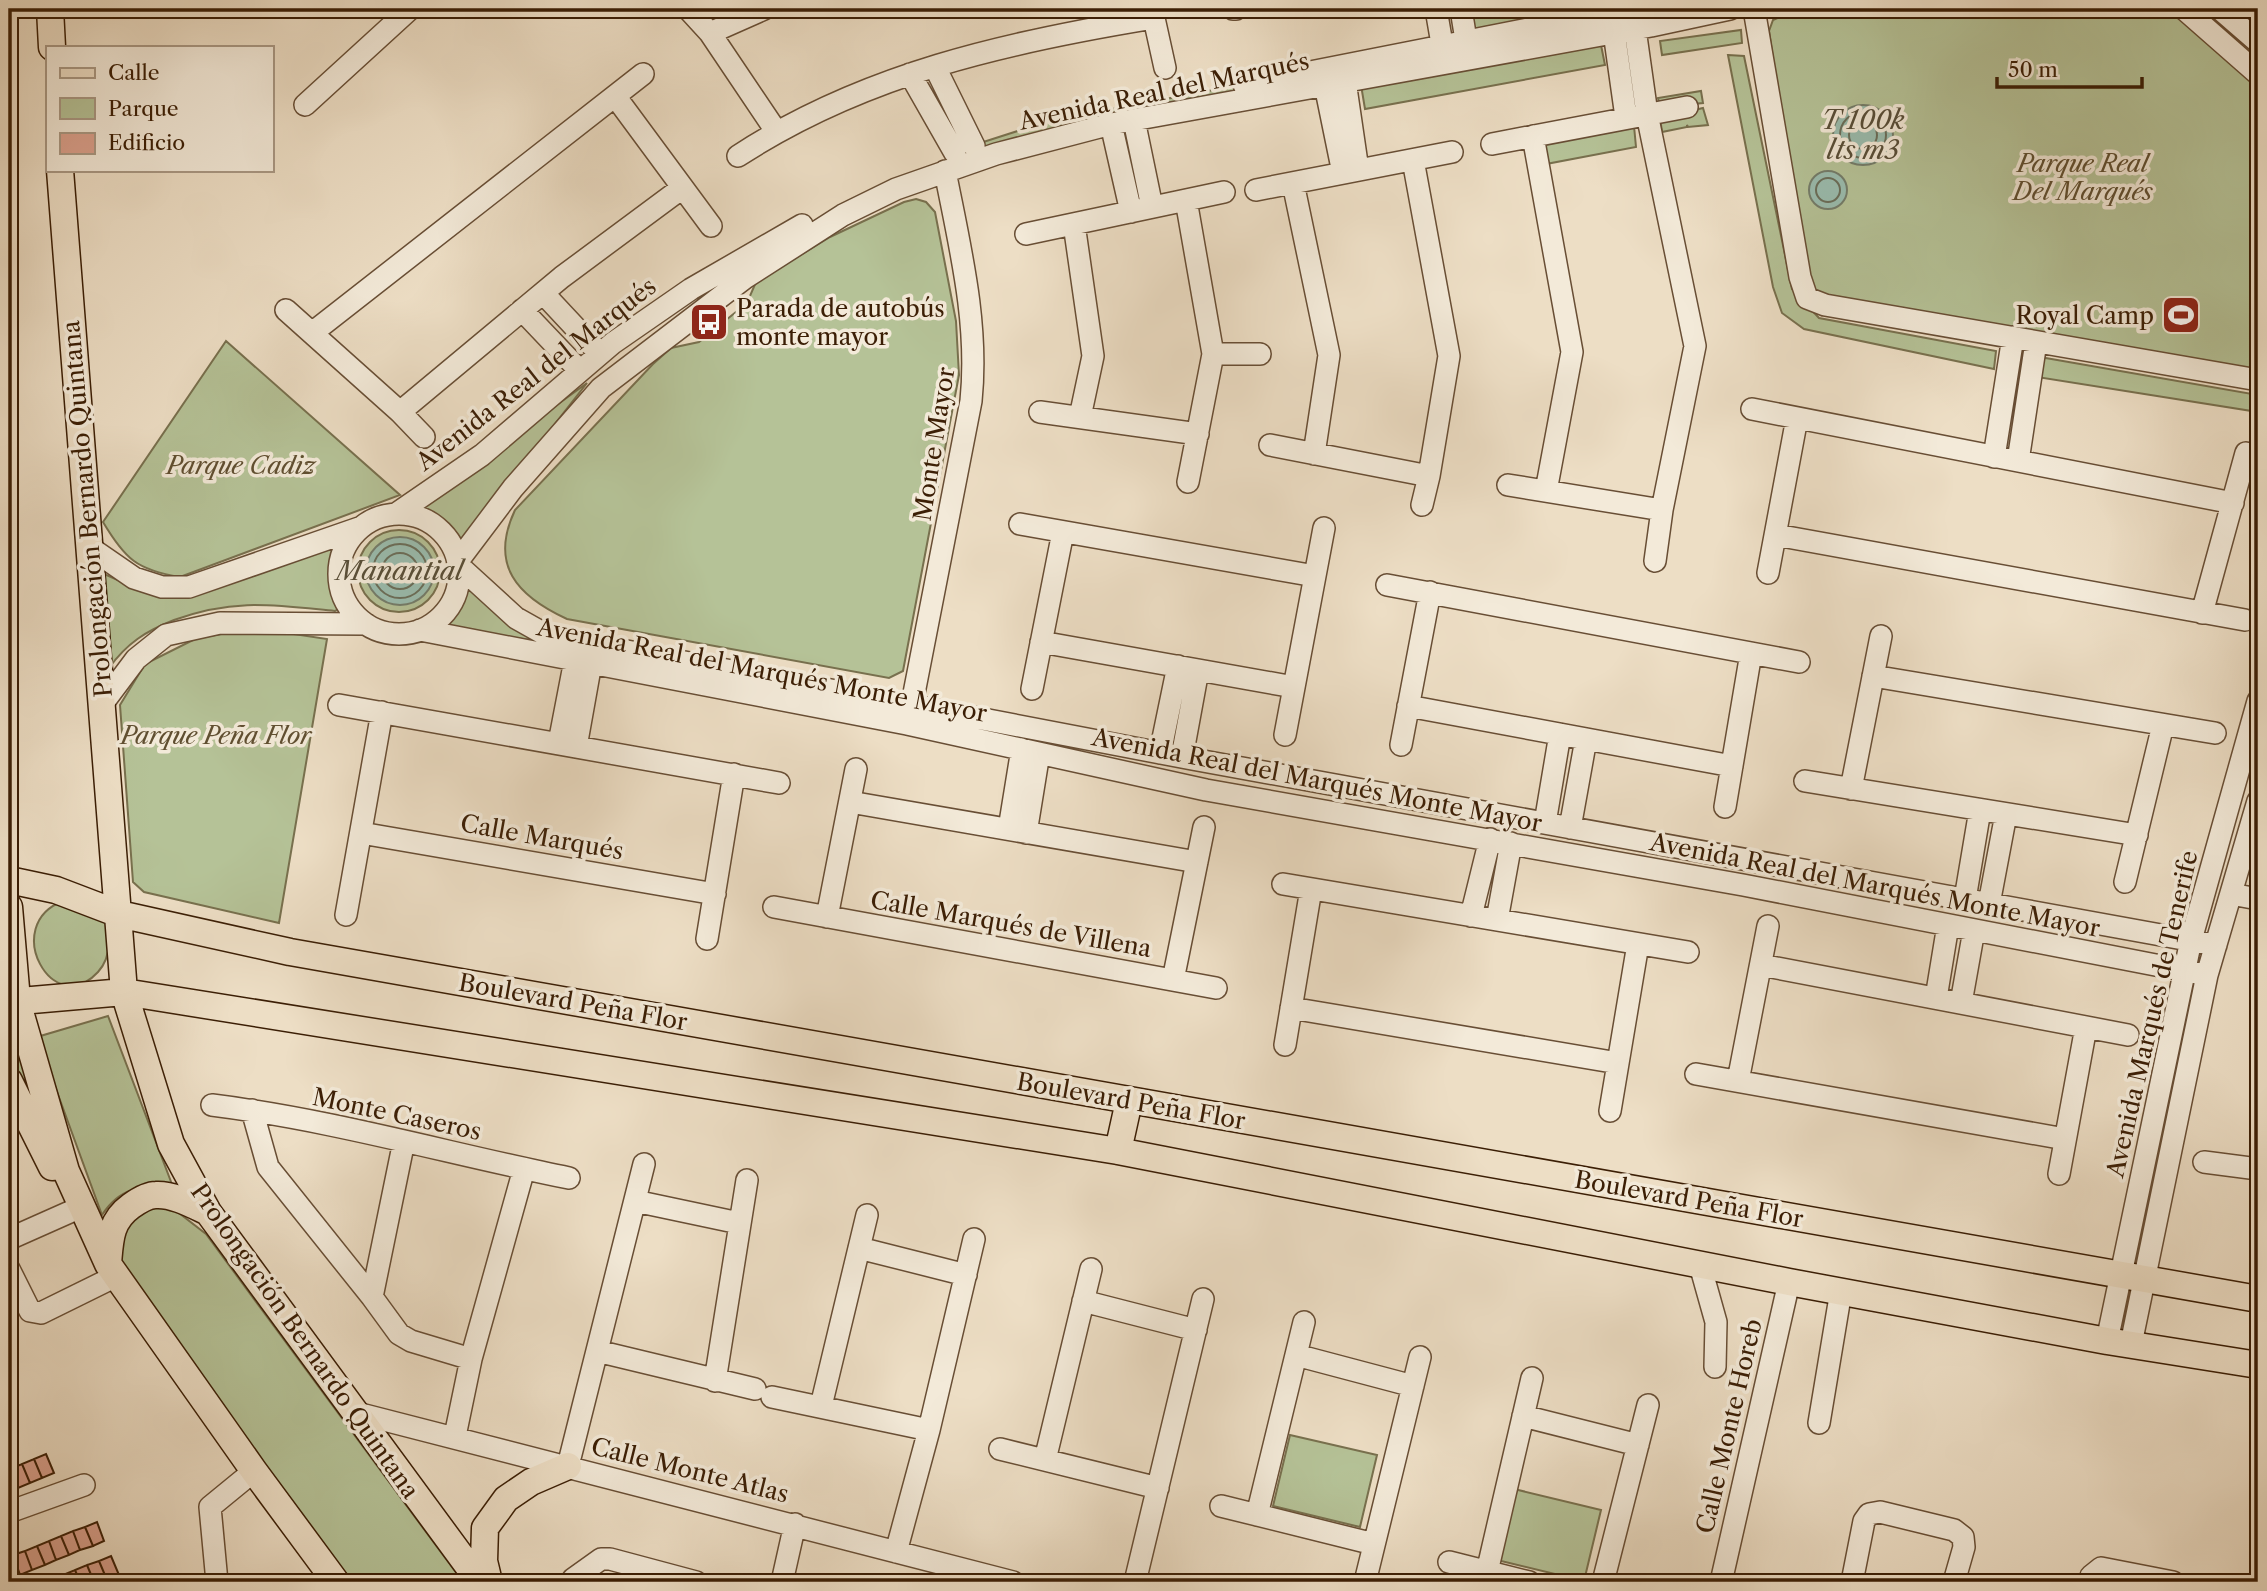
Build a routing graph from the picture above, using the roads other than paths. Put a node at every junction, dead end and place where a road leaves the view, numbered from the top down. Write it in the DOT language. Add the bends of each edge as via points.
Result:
graph roads {
  1 [pos="50,9"];
  2 [pos="410,9"];
  3 [pos="688,9"];
  4 [pos="764,9"];
  5 [pos="1436,9"];
  6 [pos="1461,9"];
  7 [pos="1730,9"];
  8 [pos="1754,9"];
  9 [pos="2184,9"];
  10 [pos="2220,9"];
  11 [pos="1153,14"];
  12 [pos="1633,19"];
  13 [pos="1614,32"];
  14 [pos="710,33"];
  15 [pos="1466,40"];
  16 [pos="2258,43"];
  17 [pos="1442,44"];
  18 [pos="52,46"];
  19 [pos="934,67"];
  20 [pos="1165,68"];
  21 [pos="643,74"];
  22 [pos="911,74"];
  23 [pos="2258,74"];
  24 [pos="1335,83"];
  25 [pos="615,96"];
  26 [pos="305,105"];
  27 [pos="1687,107"];
  28 [pos="1637,116"];
  29 [pos="1134,120"];
  30 [pos="1111,124"];
  31 [pos="776,131"];
  32 [pos="1534,136"];
  33 [pos="1492,144"];
  34 [pos="1452,152"];
  35 [pos="738,156"];
  36 [pos="958,157"];
  37 [pos="1413,160"];
  38 [pos="61,172"];
  39 [pos="1351,172"];
  40 [pos="1293,183"];
  41 [pos="682,188"];
  42 [pos="1256,190"];
  43 [pos="1224,192"];
  44 [pos="1186,200"];
  45 [pos="1152,207"];
  46 [pos="1131,212"];
  47 [pos="1074,224"];
  48 [pos="711,226"];
  49 [pos="1026,234"];
  50 [pos="543,293"];
  51 [pos="286,310"];
  52 [pos="522,310"];
  53 [pos="312,333"];
  54 [pos="2013,337"];
  55 [pos="2036,342"];
  56 [pos="600,354"];
  57 [pos="1213,354"];
  58 [pos="1260,354"];
  59 [pos="580,371"];
  60 [pos="2258,380"];
  61 [pos="1752,409"];
  62 [pos="400,412"];
  63 [pos="1041,412"];
  64 [pos="1080,417"];
  65 [pos="1797,418"];
  66 [pos="1198,434"];
  67 [pos="424,437"];
  68 [pos="1270,445"];
  69 [pos="2246,453"];
  70 [pos="1314,454"];
  71 [pos="1994,457"];
  72 [pos="2018,461"];
  73 [pos="1429,476"];
  74 [pos="1188,482"];
  75 [pos="1508,485"];
  76 [pos="1546,491"];
  77 [pos="2233,503"];
  78 [pos="1422,505"];
  79 [pos="1662,510"];
  80 [pos="396,514"];
  81 [pos="1020,524"];
  82 [pos="362,527"];
  83 [pos="1324,528"];
  84 [pos="1063,531"];
  85 [pos="1776,535"];
  86 [pos="89,547"];
  87 [pos="1655,561"];
  88 [pos="458,563"];
  89 [pos="1768,573"];
  90 [pos="1315,576"];
  91 [pos="1387,585"];
  92 [pos="1430,592"];
  93 [pos="2202,613"];
  94 [pos="2245,621"];
  95 [pos="366,624"];
  96 [pos="420,630"];
  97 [pos="1881,636"];
  98 [pos="1041,642"];
  99 [pos="1751,653"];
  100 [pos="583,661"];
  101 [pos="1799,662"];
  102 [pos="1188,668"];
  103 [pos="1873,676"];
  104 [pos="1294,687"];
  105 [pos="1032,689"];
  106 [pos="2258,701"];
  107 [pos="103,703"];
  108 [pos="339,705"];
  109 [pos="1408,706"];
  110 [pos="383,712"];
  111 [pos="909,715"];
  112 [pos="2162,725"];
  113 [pos="2215,733"];
  114 [pos="1560,734"];
  115 [pos="1285,735"];
  116 [pos="1586,739"];
  117 [pos="568,745"];
  118 [pos="1401,745"];
  119 [pos="1030,751"];
  120 [pos="1160,753"];
  121 [pos="1182,757"];
  122 [pos="1732,766"];
  123 [pos="856,769"];
  124 [pos="734,774"];
  125 [pos="1805,781"];
  126 [pos="779,783"];
  127 [pos="1851,789"];
  128 [pos="2258,801"];
  129 [pos="850,802"];
  130 [pos="1725,807"];
  131 [pos="1980,810"];
  132 [pos="2006,814"];
  133 [pos="1545,823"];
  134 [pos="1204,827"];
  135 [pos="1570,828"];
  136 [pos="1017,831"];
  137 [pos="361,833"];
  138 [pos="2137,835"];
  139 [pos="1490,839"];
  140 [pos="1511,843"];
  141 [pos="1750,860"];
  142 [pos="1197,862"];
  143 [pos="2248,870"];
  144 [pos="9,880"];
  145 [pos="2125,882"];
  146 [pos="1283,884"];
  147 [pos="1743,885"];
  148 [pos="1311,889"];
  149 [pos="715,894"];
  150 [pos="2231,894"];
  151 [pos="1965,899"];
  152 [pos="2258,899"];
  153 [pos="1989,904"];
  154 [pos="9,907"];
  155 [pos="774,907"];
  156 [pos="119,914"];
  157 [pos="346,915"];
  158 [pos="1471,916"];
  159 [pos="827,917"];
  160 [pos="1497,920"];
  161 [pos="1948,925"];
  162 [pos="1768,926"];
  163 [pos="1974,930"];
  164 [pos="707,939"];
  165 [pos="2191,940"];
  166 [pos="1638,944"];
  167 [pos="2216,945"];
  168 [pos="1688,952"];
  169 [pos="1761,965"];
  170 [pos="2184,971"];
  171 [pos="2207,975"];
  172 [pos="1173,979"];
  173 [pos="1216,988"];
  174 [pos="124,992"];
  175 [pos="1936,998"];
  176 [pos="13,1001"];
  177 [pos="1961,1003"];
  178 [pos="1291,1008"];
  179 [pos="2085,1027"];
  180 [pos="2128,1035"];
  181 [pos="1285,1045"];
  182 [pos="1618,1063"];
  183 [pos="1696,1074"];
  184 [pos="9,1081"];
  185 [pos="1738,1082"];
  186 [pos="1129,1101"];
  187 [pos="212,1105"];
  188 [pos="252,1110"];
  189 [pos="1610,1111"];
  190 [pos="2065,1139"];
  191 [pos="404,1141"];
  192 [pos="1118,1151"];
  193 [pos="2204,1162"];
  194 [pos="2257,1163"];
  195 [pos="644,1164"];
  196 [pos="524,1169"];
  197 [pos="2059,1174"];
  198 [pos="569,1178"];
  199 [pos="747,1180"];
  200 [pos="635,1201"];
  201 [pos="80,1205"];
  202 [pos="208,1212"];
  203 [pos="867,1215"];
  204 [pos="739,1223"];
  205 [pos="9,1239"];
  206 [pos="974,1239"];
  207 [pos="859,1248"];
  208 [pos="1700,1265"];
  209 [pos="9,1269"];
  210 [pos="1091,1269"];
  211 [pos="112,1270"];
  212 [pos="966,1275"];
  213 [pos="2132,1278"];
  214 [pos="1789,1282"];
  215 [pos="1841,1291"];
  216 [pos="372,1297"];
  217 [pos="2258,1299"];
  218 [pos="1203,1300"];
  219 [pos="1083,1301"];
  220 [pos="1304,1322"];
  221 [pos="1196,1330"];
  222 [pos="2119,1343"];
  223 [pos="597,1351"];
  224 [pos="1296,1355"];
  225 [pos="1420,1357"];
  226 [pos="471,1359"];
  227 [pos="2258,1365"];
  228 [pos="1715,1367"];
  229 [pos="1532,1378"];
  230 [pos="715,1381"];
  231 [pos="1413,1387"];
  232 [pos="1648,1405"];
  233 [pos="821,1406"];
  234 [pos="353,1412"];
  235 [pos="1523,1416"];
  236 [pos="1819,1423"];
  237 [pos="929,1430"];
  238 [pos="455,1436"];
  239 [pos="1638,1445"];
  240 [pos="1000,1449"];
  241 [pos="1045,1460"];
  242 [pos="568,1466"];
  243 [pos="254,1471"];
  244 [pos="84,1485"];
  245 [pos="1158,1488"];
  246 [pos="1221,1506"];
  247 [pos="9,1512"];
  248 [pos="1257,1515"];
  249 [pos="795,1524"];
  250 [pos="1374,1544"];
  251 [pos="896,1552"];
  252 [pos="1449,1562"];
  253 [pos="1487,1572"];
  254 [pos="573,1579"];
  255 [pos="217,1582"];
  256 [pos="336,1582"];
  257 [pos="480,1582"];
  258 [pos="489,1582"];
  259 [pos="696,1582"];
  260 [pos="782,1582"];
  261 [pos="1013,1582"];
  262 [pos="1135,1582"];
  263 [pos="1365,1582"];
  264 [pos="1529,1582"];
  265 [pos="1603,1582"];
  266 [pos="1721,1582"];
  267 [pos="1852,1582"];
  268 [pos="1954,1582"];
  269 [pos="2090,1582"];
  270 [pos="2173,1582"];
  1 -- 18 [label="main road"];
  2 -- 26 [label="street"];
  3 -- 14 [label="street"];
  4 -- 14 [label="street"];
  5 -- 17 [label="street"];
  6 -- 15 [label="street"];
  7 -- 12 [label="street, Avenida Real del Marqués"];
  8 -- 54 [label="street" via="1807,298 1825,305"];
  9 -- 23 [label="street"];
  10 -- 16 [label="street"];
  11 -- 19 [label="street"];
  11 -- 20 [label="street"];
  12 -- 13 [label="street, Avenida Real del Marqués"];
  12 -- 15 [label="street, Avenida Real del Marqués"];
  12 -- 28 [label="street"];
  13 -- 24 [label="street, Avenida Real del Marqués"];
  13 -- 28 [label="street"];
  14 -- 31 [label="street"];
  15 -- 17 [label="street, Avenida Real del Marqués"];
  17 -- 36 [label="street, Avenida Real del Marqués" via="1053,124"];
  19 -- 22 [label="street"];
  19 -- 36 [label="street"];
  21 -- 25 [label="street"];
  22 -- 31 [label="street" via="819,109"];
  22 -- 36 [label="street"];
  24 -- 29 [label="street, Avenida Real del Marqués"];
  24 -- 39 [label="street"];
  25 -- 41 [label="street"];
  25 -- 53 [label="street"];
  27 -- 28 [label="street"];
  28 -- 32 [label="street"];
  28 -- 79 [label="street" via="1695,346"];
  29 -- 30 [label="street, Avenida Real del Marqués"];
  29 -- 45 [label="street"];
  30 -- 36 [label="street, Avenida Real del Marqués"];
  30 -- 46 [label="street"];
  31 -- 35 [label="street"];
  32 -- 33 [label="street"];
  32 -- 76 [label="street" via="1572,352"];
  34 -- 37 [label="street"];
  36 -- 56 [label="street, Avenida Real del Marqués" via="898,176 843,202 691,289"];
  36 -- 88 [label="street, Avenida Real del Marqués" via="843,215 746,278 601,388 513,488"];
  36 -- 111 [label="street, Monte Mayor" via="974,368"];
  37 -- 39 [label="street"];
  37 -- 73 [label="street" via="1449,356"];
  38 -- 86 [label="main road, Prolongación Bernardo Quintana"];
  39 -- 40 [label="street"];
  40 -- 42 [label="street"];
  40 -- 70 [label="street" via="1329,355"];
  41 -- 48 [label="street"];
  41 -- 50 [label="street"];
  43 -- 44 [label="street"];
  44 -- 45 [label="street"];
  44 -- 57 [label="street"];
  45 -- 46 [label="street"];
  46 -- 47 [label="street"];
  47 -- 49 [label="street"];
  47 -- 64 [label="street" via="1093,356"];
  50 -- 52 [label="street"];
  50 -- 56 [label="street"];
  51 -- 53 [label="street"];
  52 -- 59 [label="street"];
  52 -- 62 [label="street"];
  53 -- 62 [label="street"];
  54 -- 55 [label="street"];
  54 -- 71 [label="street"];
  55 -- 60 [label="street"];
  55 -- 72 [label="street"];
  56 -- 59 [label="street, Avenida Real del Marqués"];
  57 -- 58 [label="street"];
  57 -- 66 [label="street"];
  59 -- 80 [label="street, Avenida Real del Marqués" via="482,455"];
  61 -- 65 [label="street"];
  62 -- 67 [label="street"];
  63 -- 64 [label="street"];
  64 -- 66 [label="street"];
  65 -- 71 [label="street"];
  65 -- 85 [label="street"];
  66 -- 74 [label="street"];
  68 -- 70 [label="street"];
  69 -- 77 [label="street"];
  70 -- 73 [label="street"];
  71 -- 72 [label="street"];
  72 -- 77 [label="street"];
  73 -- 78 [label="street"];
  75 -- 76 [label="street"];
  76 -- 79 [label="street"];
  77 -- 93 [label="street"];
  79 -- 87 [label="street"];
  80 -- 82 [label="street"];
  80 -- 88 [label="street" via="421,519 442,532"];
  81 -- 84 [label="street"];
  82 -- 86 [label="street" via="189,587 162,587 134,578"];
  82 -- 95 [label="street" via="341,558 339,576 343,595"];
  83 -- 90 [label="street"];
  84 -- 90 [label="street"];
  84 -- 98 [label="street"];
  85 -- 89 [label="street"];
  85 -- 93 [label="street"];
  86 -- 107 [label="main road, Prolongación Bernardo Quintana"];
  88 -- 96 [label="street" via="459,578 447,610"];
  88 -- 111 [label="street, Avenida Real del Marqués Monte Mayor" via="516,618 548,636"];
  90 -- 104 [label="street"];
  91 -- 92 [label="street"];
  92 -- 99 [label="street"];
  92 -- 109 [label="street"];
  93 -- 94 [label="street"];
  95 -- 96 [label="street" via="392,633"];
  95 -- 107 [label="street" via="220,623 166,635 136,659"];
  96 -- 100 [label="street, Avenida Real del Marqués Monte Mayor"];
  97 -- 103 [label="street"];
  98 -- 102 [label="street"];
  98 -- 105 [label="street"];
  99 -- 101 [label="street"];
  99 -- 122 [label="street"];
  100 -- 111 [label="street, Avenida Real del Marqués Monte Mayor"];
  100 -- 117 [label="street"];
  102 -- 104 [label="street"];
  102 -- 120 [label="street"];
  102 -- 121 [label="street"];
  103 -- 112 [label="street"];
  103 -- 127 [label="street"];
  104 -- 115 [label="street"];
  106 -- 165 [label="street, Avenida Marqués de Tenerife"];
  107 -- 156 [label="main road, Prolongación Bernardo Quintana"];
  108 -- 110 [label="street"];
  109 -- 114 [label="street"];
  109 -- 118 [label="street"];
  110 -- 117 [label="street"];
  110 -- 137 [label="street"];
  111 -- 119 [label="street, Avenida Real del Marqués Monte Mayor"];
  111 -- 120 [label="street, Avenida Real del Marqués Monte Mayor"];
  112 -- 113 [label="street"];
  112 -- 138 [label="street"];
  114 -- 116 [label="street"];
  114 -- 133 [label="street"];
  116 -- 122 [label="street"];
  116 -- 135 [label="street"];
  117 -- 124 [label="street"];
  119 -- 136 [label="street"];
  119 -- 139 [label="street, Avenida Real del Marqués Monte Mayor" via="1206,790"];
  120 -- 121 [label="street, Avenida Real del Marqués Monte Mayor"];
  121 -- 133 [label="street, Avenida Real del Marqués Monte Mayor"];
  122 -- 130 [label="street"];
  123 -- 129 [label="street"];
  124 -- 126 [label="street"];
  124 -- 149 [label="street"];
  125 -- 127 [label="street"];
  127 -- 131 [label="street"];
  128 -- 143 [label="street, Avenida Marqués de Tenerife"];
  129 -- 136 [label="street"];
  129 -- 159 [label="street"];
  131 -- 132 [label="street"];
  131 -- 151 [label="street"];
  132 -- 138 [label="street"];
  132 -- 153 [label="street"];
  133 -- 135 [label="street, Avenida Real del Marqués Monte Mayor"];
  134 -- 142 [label="street, Calle Marqués de Villena"];
  135 -- 141 [label="street, Avenida Real del Marqués Monte Mayor"];
  136 -- 142 [label="street"];
  137 -- 149 [label="street, Calle Marqués"];
  137 -- 157 [label="street"];
  138 -- 145 [label="street"];
  139 -- 140 [label="street, Avenida Real del Marqués Monte Mayor"];
  139 -- 158 [label="street"];
  140 -- 147 [label="street, Avenida Real del Marqués Monte Mayor"];
  140 -- 160 [label="street"];
  141 -- 147 [label="street"];
  141 -- 151 [label="street, Avenida Real del Marqués Monte Mayor"];
  142 -- 172 [label="street, Calle Marqués de Villena"];
  143 -- 150 [label="street, Avenida Marqués de Tenerife"];
  144 -- 156 [label="main road, Boulevard Peña Flor" via="56,890"];
  146 -- 148 [label="street"];
  147 -- 161 [label="street, Avenida Real del Marqués Monte Mayor"];
  148 -- 158 [label="street"];
  148 -- 178 [label="street"];
  149 -- 164 [label="street"];
  150 -- 152 [label="street"];
  150 -- 167 [label="street, Avenida Marqués de Tenerife"];
  151 -- 153 [label="street, Avenida Real del Marqués Monte Mayor"];
  153 -- 165 [label="street, Avenida Real del Marqués Monte Mayor"];
  154 -- 176 [label="main road"];
  155 -- 159 [label="street, Calle Marqués de Villena"];
  156 -- 174 [label="main road, Prolongación Bernardo Quintana"];
  156 -- 186 [label="main road, Boulevard Peña Flor" via="290,952"];
  158 -- 160 [label="street"];
  159 -- 172 [label="street, Calle Marqués de Villena"];
  160 -- 166 [label="street"];
  161 -- 163 [label="street, Avenida Real del Marqués Monte Mayor"];
  161 -- 175 [label="street"];
  162 -- 169 [label="street"];
  163 -- 170 [label="street, Avenida Real del Marqués Monte Mayor"];
  163 -- 177 [label="street"];
  165 -- 167 [label="street, Avenida Real del Marqués Monte Mayor"];
  165 -- 170 [label="street, Avenida Marqués de Tenerife"];
  166 -- 168 [label="street"];
  166 -- 182 [label="street"];
  167 -- 171 [label="street, Avenida Marqués de Tenerife"];
  169 -- 175 [label="street"];
  169 -- 185 [label="street"];
  170 -- 171 [label="street, Avenida Real del Marqués Monte Mayor"];
  170 -- 213 [label="street, Avenida Marqués de Tenerife"];
  171 -- 213 [label="street, Avenida Marqués de Tenerife"];
  172 -- 173 [label="street"];
  174 -- 176 [label="main road, Boulevard Peña Flor"];
  174 -- 192 [label="main road, Boulevard Peña Flor"];
  174 -- 202 [label="main road, Prolongación Bernardo Quintana" via="172,1144"];
  175 -- 177 [label="street"];
  176 -- 201 [label="main road"];
  177 -- 179 [label="street"];
  178 -- 181 [label="street"];
  178 -- 182 [label="street"];
  179 -- 180 [label="street"];
  179 -- 190 [label="street"];
  182 -- 189 [label="street"];
  183 -- 185 [label="street"];
  184 -- 201 [label="main road" via="56,1176"];
  185 -- 190 [label="street"];
  186 -- 192 [label="main road"];
  186 -- 213 [label="main road, Boulevard Peña Flor"];
  187 -- 188 [label="street, Monte Caseros"];
  188 -- 191 [label="street, Monte Caseros"];
  188 -- 216 [label="street" via="268,1167"];
  190 -- 197 [label="street"];
  191 -- 196 [label="street, Monte Caseros"];
  191 -- 216 [label="street"];
  192 -- 208 [label="main road, Boulevard Peña Flor"];
  193 -- 194 [label="street"];
  195 -- 200 [label="street"];
  196 -- 198 [label="street, Monte Caseros"];
  196 -- 226 [label="street"];
  199 -- 204 [label="street"];
  200 -- 204 [label="street"];
  200 -- 223 [label="street"];
  201 -- 205 [label="street"];
  201 -- 211 [label="main road"];
  202 -- 211 [label="main road" via="156,1195 139,1200 119,1214 112,1232"];
  202 -- 234 [label="main road, Prolongación Bernardo Quintana"];
  203 -- 207 [label="street"];
  204 -- 230 [label="street"];
  206 -- 212 [label="street"];
  207 -- 212 [label="street"];
  207 -- 233 [label="street"];
  208 -- 214 [label="main road, Boulevard Peña Flor"];
  208 -- 228 [label="street" via="1716,1322"];
  209 -- 211 [label="street" via="34,1313"];
  210 -- 219 [label="street"];
  211 -- 243 [label="main road"];
  212 -- 237 [label="street"];
  213 -- 217 [label="main road, Boulevard Peña Flor"];
  213 -- 222 [label="street, Avenida Marqués de Tenerife"];
  214 -- 215 [label="main road, Boulevard Peña Flor"];
  214 -- 266 [label="street, Calle Monte Horeb"];
  215 -- 222 [label="main road, Boulevard Peña Flor"];
  215 -- 236 [label="street"];
  216 -- 226 [label="street" via="399,1334"];
  218 -- 221 [label="street"];
  219 -- 221 [label="street"];
  219 -- 241 [label="street"];
  220 -- 224 [label="street"];
  221 -- 245 [label="street"];
  222 -- 227 [label="main road, Boulevard Peña Flor"];
  223 -- 230 [label="street"];
  223 -- 242 [label="street"];
  224 -- 231 [label="street"];
  224 -- 248 [label="street"];
  225 -- 231 [label="street"];
  226 -- 238 [label="street"];
  229 -- 235 [label="street"];
  230 -- 233 [label="street"];
  231 -- 250 [label="street"];
  232 -- 239 [label="street"];
  233 -- 237 [label="street"];
  234 -- 238 [label="street, Calle Monte Atlas"];
  234 -- 257 [label="main road, Prolongación Bernardo Quintana"];
  235 -- 239 [label="street"];
  235 -- 253 [label="street"];
  237 -- 251 [label="street"];
  238 -- 242 [label="street, Calle Monte Atlas"];
  239 -- 265 [label="street"];
  240 -- 241 [label="street"];
  241 -- 245 [label="street"];
  242 -- 249 [label="street, Calle Monte Atlas"];
  242 -- 258 [label="main road" via="506,1499 485,1528"];
  243 -- 255 [label="street" via="210,1507"];
  243 -- 256 [label="main road"];
  244 -- 247 [label="street"];
  245 -- 262 [label="street"];
  246 -- 248 [label="street"];
  248 -- 250 [label="street"];
  249 -- 251 [label="street, Calle Monte Atlas"];
  249 -- 260 [label="street"];
  250 -- 263 [label="street"];
  251 -- 261 [label="street, Calle Monte Atlas"];
  252 -- 253 [label="street"];
  253 -- 264 [label="street"];
  254 -- 259 [label="street" via="601,1559 610,1559"];
  267 -- 268 [label="street" via="1864,1521 1869,1514 1880,1512 1954,1530 1963,1537"];
  269 -- 270 [label="street" via="2101,1568"];
}
